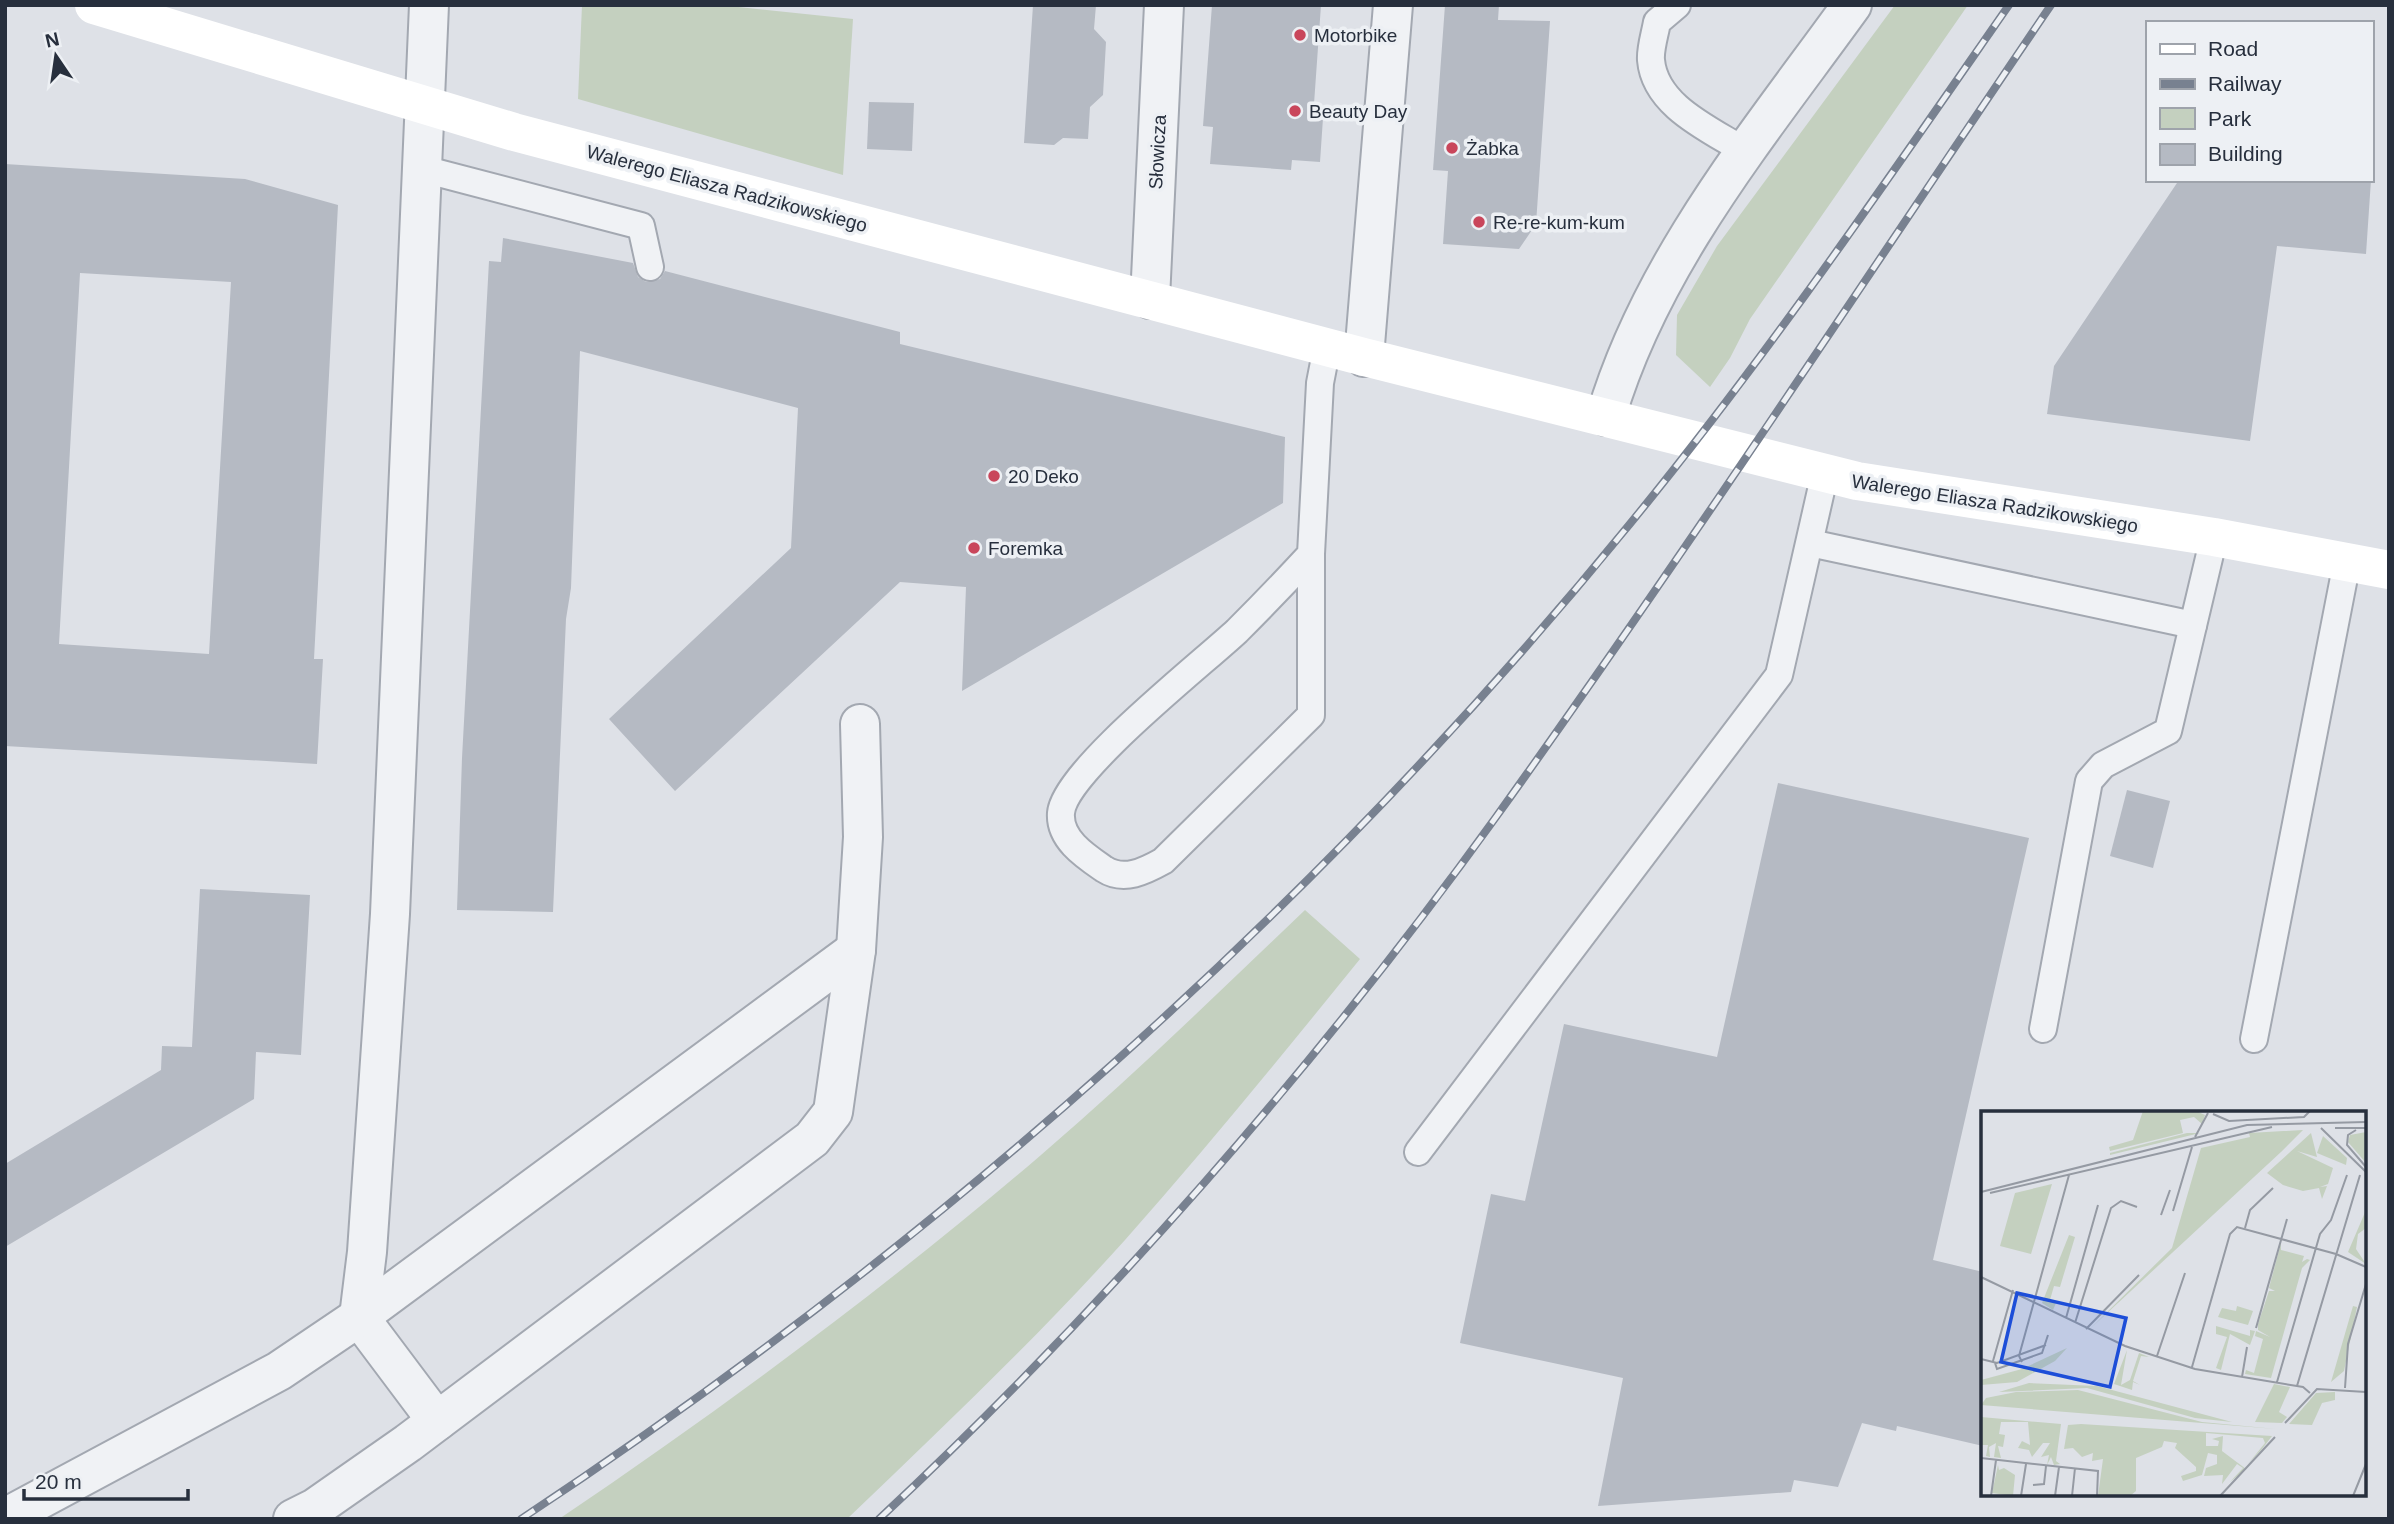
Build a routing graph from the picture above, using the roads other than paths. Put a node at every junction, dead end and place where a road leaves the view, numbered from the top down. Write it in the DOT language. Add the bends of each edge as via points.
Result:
graph roads {
  1 [pos="94,5"];
  2 [pos="429,5"];
  3 [pos="1164,5"];
  4 [pos="1393,5"];
  5 [pos="1677,5"];
  6 [pos="1852,5"];
  7 [pos="424,104"];
  8 [pos="1746,152"];
  9 [pos="423,169"];
  10 [pos="650,267"];
  11 [pos="1150,299"];
  12 [pos="1326,347"];
  13 [pos="1364,357"];
  14 [pos="1606,416"];
  15 [pos="1825,473"];
  16 [pos="2214,537"];
  17 [pos="1810,543"];
  18 [pos="1311,554"];
  19 [pos="2347,562"];
  20 [pos="2389,570"];
  21 [pos="2193,625"];
  22 [pos="860,724"];
  23 [pos="856,950"];
  24 [pos="2043,1029"];
  25 [pos="2254,1039"];
  26 [pos="1419,1152"];
  27 [pos="359,1317"];
  28 [pos="437,1421"];
  29 [pos="5,1518"];
  30 [pos="293,1519"];
  1 -- 7 [label="street, Walerego Eliasza Radzikowskiego"];
  2 -- 7 [label="street"];
  3 -- 11 [label="street, Słowicza"];
  4 -- 13 [label="street"];
  5 -- 8 [label="lane" via="1657,22 1651,60 1663,93 1686,114"];
  6 -- 8 [label="street"];
  7 -- 9 [label="street"];
  7 -- 11 [label="street, Walerego Eliasza Radzikowskiego" via="514,132"];
  8 -- 14 [label="street" via="1673,260 1641,320"];
  9 -- 10 [label="lane" via="641,226"];
  9 -- 27 [label="street" via="390,914"];
  11 -- 12 [label="street, Walerego Eliasza Radzikowskiego"];
  12 -- 13 [label="street, Walerego Eliasza Radzikowskiego"];
  12 -- 18 [label="lane"];
  13 -- 14 [label="street, Walerego Eliasza Radzikowskiego"];
  14 -- 15 [label="street, Walerego Eliasza Radzikowskiego"];
  15 -- 16 [label="street, Walerego Eliasza Radzikowskiego" via="1956,499"];
  15 -- 17 [label="lane"];
  16 -- 19 [label="street, Walerego Eliasza Radzikowskiego"];
  16 -- 21 [label="lane"];
  17 -- 21 [label="lane"];
  17 -- 26 [label="lane" via="1779,675"];
  18 -- 18 [label="lane" via="1311,715 1163,861 1127,876 1110,873 1064,833 1061,814 1065,796 1088,768 1237,630"];
  19 -- 20 [label="street, Walerego Eliasza Radzikowskiego"];
  19 -- 25 [label="lane"];
  21 -- 24 [label="lane" via="2168,731 2103,765 2089,781"];
  22 -- 23 [label="street" via="863,837"];
  23 -- 27 [label="street"];
  23 -- 28 [label="street" via="833,1112 812,1139"];
  27 -- 28 [label="street"];
  27 -- 29 [label="street" via="279,1371"];
  28 -- 30 [label="street"];
}
